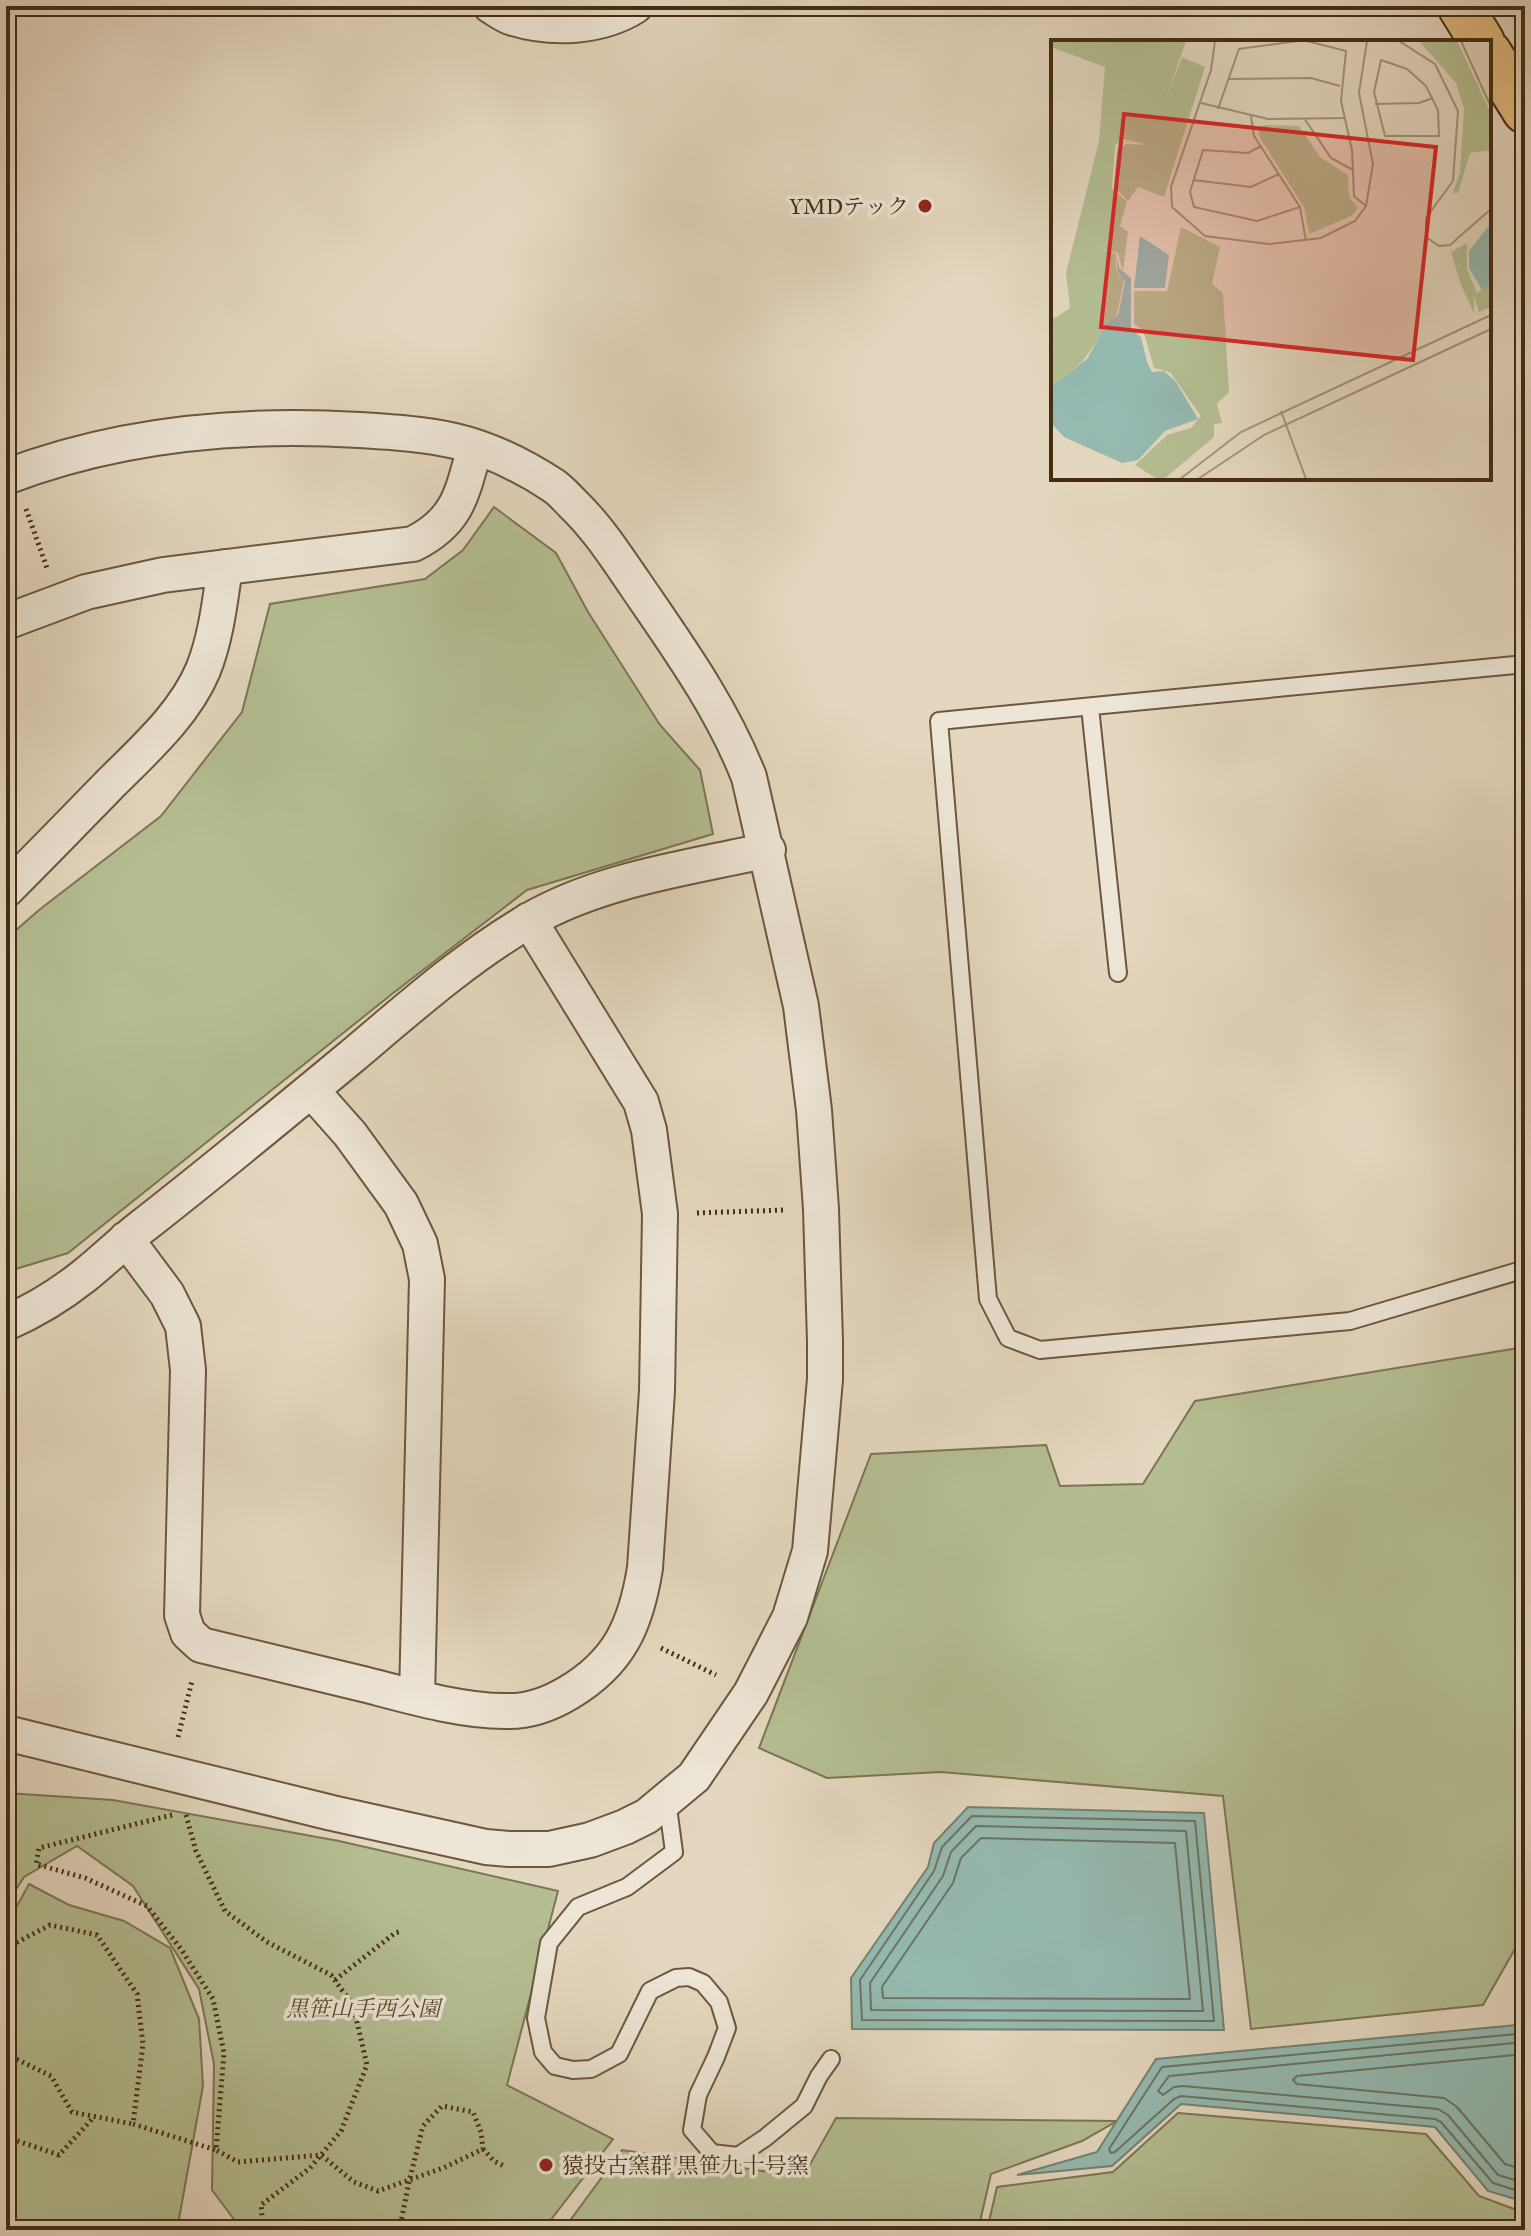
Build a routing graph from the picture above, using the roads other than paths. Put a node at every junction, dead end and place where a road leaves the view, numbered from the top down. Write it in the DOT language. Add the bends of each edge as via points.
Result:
graph roads {
  1 [pos="491,6"];
  2 [pos="635,6"];
  3 [pos="1460,6"];
  4 [pos="1481,40"];
  5 [pos="1491,56"];
  6 [pos="1525,111"];
  7 [pos="475,447"];
  8 [pos="10,475"];
  9 [pos="225,567"];
  10 [pos="6,622"];
  11 [pos="1525,664"];
  12 [pos="1090,707"];
  13 [pos="768,850"];
  14 [pos="6,890"];
  15 [pos="529,920"];
  16 [pos="1118,973"];
  17 [pos="311,1090"];
  18 [pos="126,1239"];
  19 [pos="1525,1269"];
  20 [pos="6,1323"];
  21 [pos="417,1697"];
  22 [pos="6,1733"];
  23 [pos="667,1800"];
  24 [pos="831,2059"];
  1 -- 2 [label="street" via="511,18 575,25"];
  3 -- 4 [label="main road"];
  5 -- 6 [label="main road"];
  7 -- 8 [label="street" via="384,432 245,430 118,445"];
  7 -- 9 [label="street" via="453,512 413,544"];
  7 -- 13 [label="street" via="557,488 591,521 718,707 749,777"];
  9 -- 10 [label="street" via="86,592"];
  9 -- 14 [label="street" via="203,669 190,694 161,733"];
  11 -- 12 [label="lane"];
  12 -- 16 [label="lane"];
  12 -- 19 [label="lane" via="939,721 988,1299 1008,1338 1040,1350 1350,1321"];
  13 -- 15 [label="street" via="600,890"];
  13 -- 23 [label="street" via="801,1006 821,1209 825,1379 810,1551 790,1617 751,1693 694,1777"];
  15 -- 17 [label="street" via="449,975"];
  15 -- 21 [label="street" via="641,1102 649,1130 660,1214 657,1391 645,1568 628,1631 605,1666 581,1685 539,1708 508,1712"];
  17 -- 18 [label="street"];
  17 -- 21 [label="street" via="401,1204 420,1244 427,1279"];
  18 -- 20 [label="street" via="85,1276"];
  18 -- 21 [label="street" via="167,1294 183,1326 188,1370 182,1615 188,1633 201,1645"];
  22 -- 23 [label="street" via="486,1847 549,1849 590,1840 636,1821"];
  23 -- 24 [label="lane" via="674,1852 627,1887 578,1907 549,1943 536,2018 543,2052 555,2066 591,2069 619,2054 650,1991 676,1978 703,1983 719,2002 727,2028 698,2095 692,2130 712,2153 738,2156 804,2106"];
}
